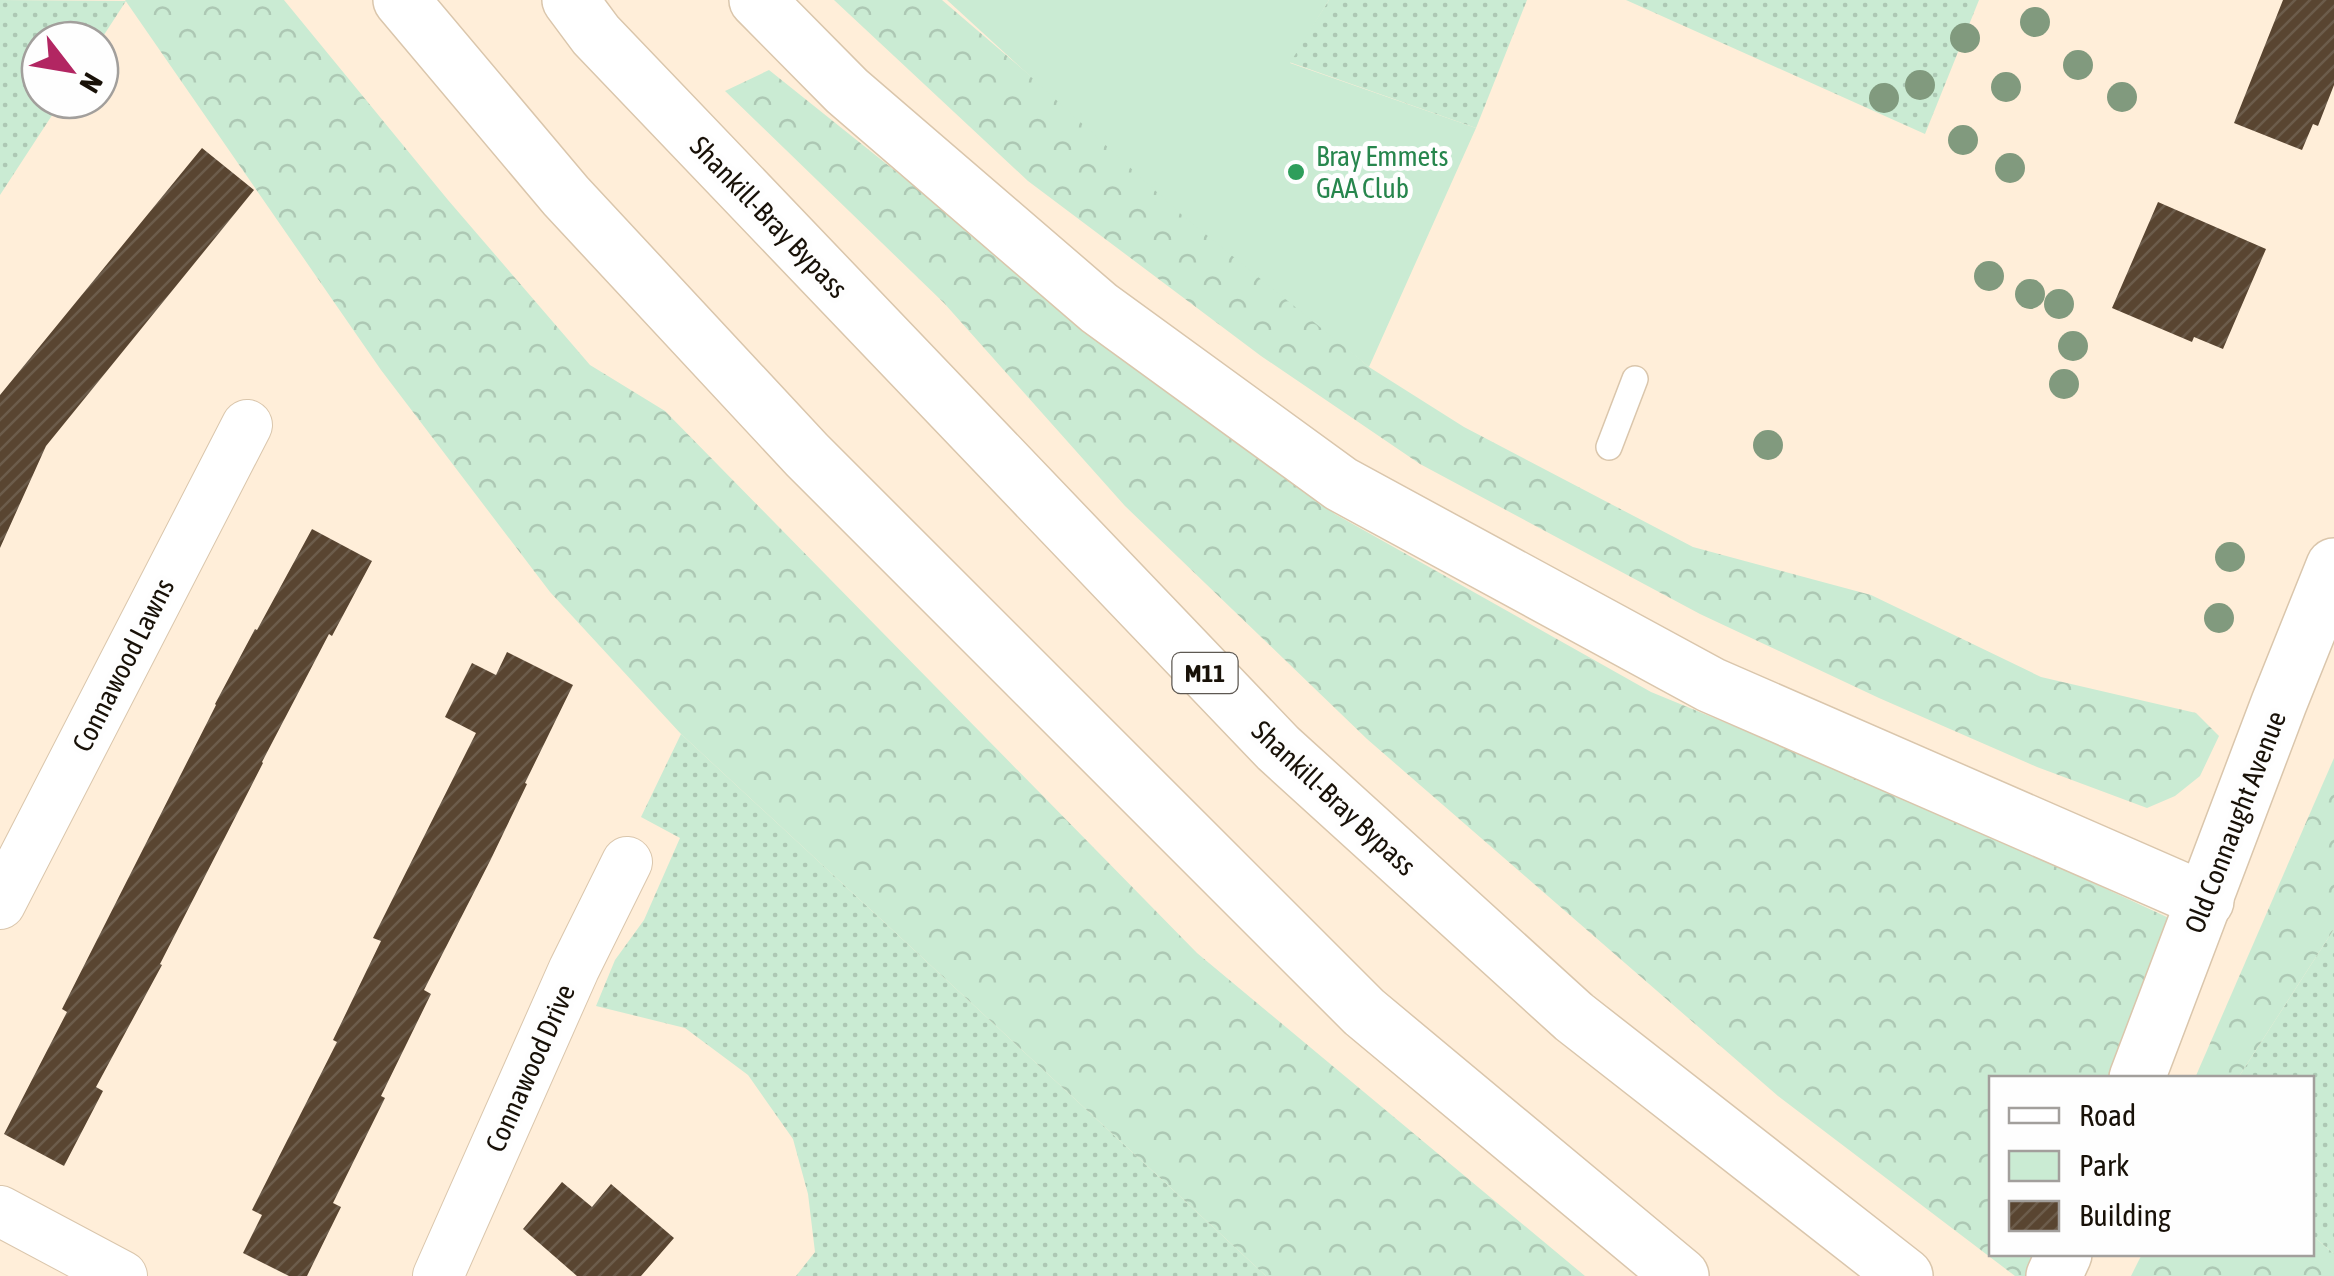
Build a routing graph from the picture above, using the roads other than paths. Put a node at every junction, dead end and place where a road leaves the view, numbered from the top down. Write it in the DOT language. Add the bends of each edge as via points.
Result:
graph roads {
  1 [pos="401,0"];
  2 [pos="570,0"];
  3 [pos="757,0"];
  4 [pos="1635,379"];
  5 [pos="247,425"];
  6 [pos="1610,447"];
  7 [pos="2334,566"];
  8 [pos="627,862"];
  9 [pos="2206,901"];
  10 [pos="0,904"];
  11 [pos="2138,1076"];
  12 [pos="0,1212"];
  13 [pos="122,1276"];
  14 [pos="438,1276"];
  15 [pos="1681,1276"];
  16 [pos="1905,1276"];
  1 -- 15 [label="main road" via="566,196 807,455 1364,1012"];
  2 -- 16 [label="main road, Shankill-Bray Bypass / M11" via="596,35 1278,748 1574,1017"];
  3 -- 9 [label="main road" via="847,91 1099,308 1342,484 1711,685"];
  4 -- 6 [label="lane"];
  5 -- 10 [label="street, Connawood Lawns"];
  7 -- 9 [label="main road, Old Connaught Avenue"];
  8 -- 14 [label="street, Connawood Drive"];
  9 -- 11 [label="main road, Old Connaught Avenue"];
  12 -- 13 [label="street"];
}
